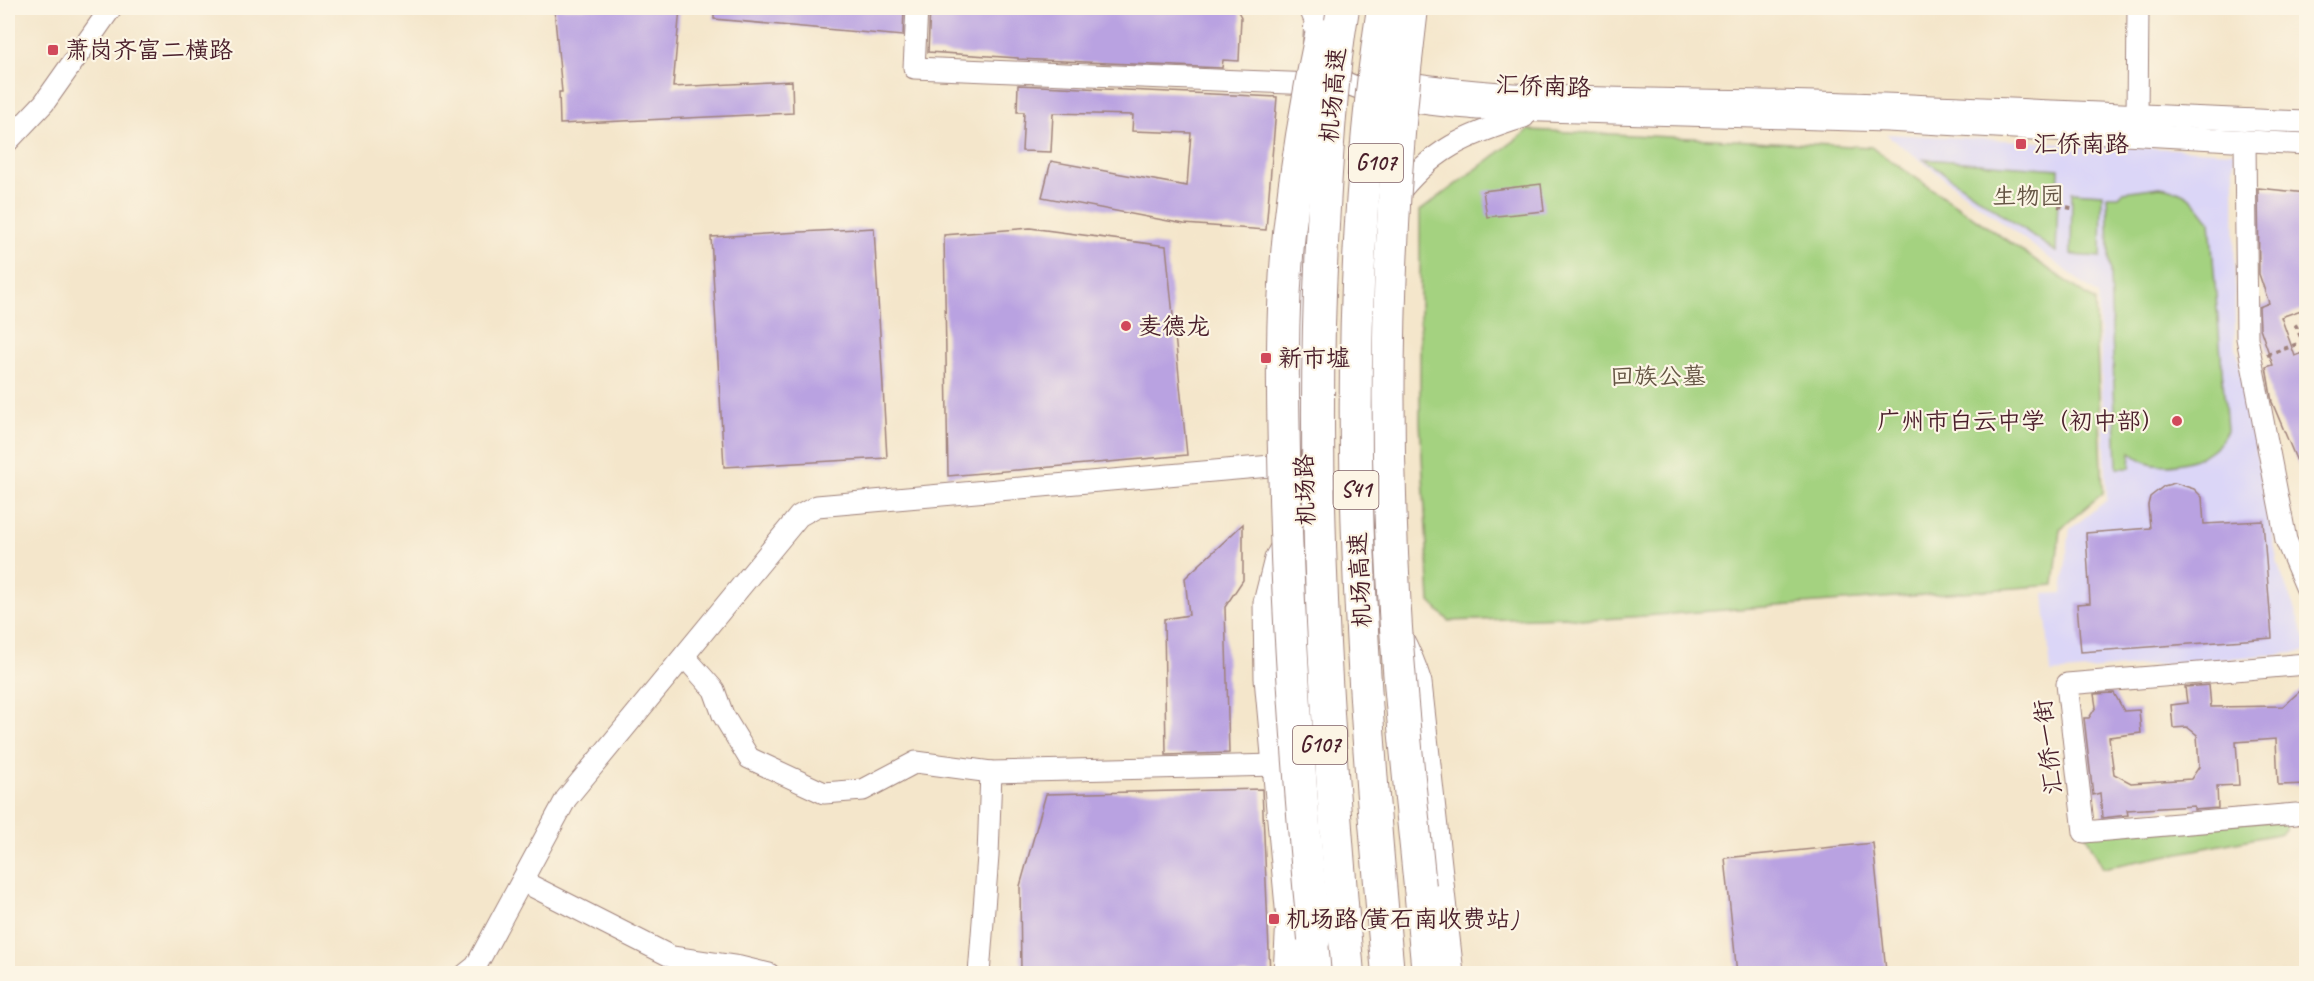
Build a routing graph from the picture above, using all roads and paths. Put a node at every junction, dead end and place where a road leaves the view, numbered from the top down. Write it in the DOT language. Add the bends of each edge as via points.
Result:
graph roads {
  1 [pos="111,8"];
  2 [pos="917,8"];
  3 [pos="1383,8"];
  4 [pos="1396,8"];
  5 [pos="1412,8"];
  6 [pos="2138,8"];
  7 [pos="1327,10"];
  8 [pos="1319,77"];
  9 [pos="1383,87"];
  10 [pos="1539,112"];
  11 [pos="2137,115"];
  12 [pos="2307,122"];
  13 [pos="2084,123"];
  14 [pos="8,141"];
  15 [pos="2245,141"];
  16 [pos="2307,144"];
  17 [pos="2058,206"];
  18 [pos="2072,208"];
  19 [pos="1370,231"];
  20 [pos="2307,322"];
  21 [pos="2303,342"];
  22 [pos="2307,348"];
  23 [pos="2267,355"];
  24 [pos="1304,463"];
  25 [pos="1306,515"];
  26 [pos="2307,587"];
  27 [pos="1368,588"];
  28 [pos="684,656"];
  29 [pos="2307,664"];
  30 [pos="1276,765"];
  31 [pos="991,772"];
  32 [pos="2296,814"];
  33 [pos="522,881"];
  34 [pos="471,970"];
  35 [pos="454,974"];
  36 [pos="769,974"];
  37 [pos="979,974"];
  38 [pos="1287,974"];
  39 [pos="1315,974"];
  40 [pos="1340,974"];
  41 [pos="1348,974"];
  42 [pos="1388,974"];
  43 [pos="1398,974"];
  44 [pos="1428,974"];
  45 [pos="1450,974"];
  1 -- 14 [label="street" via="44,103"];
  2 -- 8 [label="street" via="914,68"];
  3 -- 42 [label="highway, 机场高速 / S41, bridge" via="1368,124 1359,257 1355,465 1366,703"];
  4 -- 9 [label="highway"];
  5 -- 44 [label="highway, bridge" via="1396,169 1390,421 1395,611"];
  6 -- 11 [label="street"];
  7 -- 8 [label="highway, 机场路"];
  7 -- 39 [label="highway, bridge" via="1295,177 1283,340 1288,598"];
  7 -- 41 [label="highway, 机场高速 / S41, bridge" via="1330,114 1321,262 1317,469 1326,689"];
  8 -- 9 [label="street, 汇侨南路"];
  8 -- 24 [label="highway, 机场路" via="1304,296"];
  9 -- 10 [label="street, 汇侨南路" via="1431,105"];
  9 -- 13 [label="street, 汇侨南路" via="1544,96 1836,102"];
  9 -- 19 [label="highway, G107"];
  10 -- 13 [label="street, 汇侨南路"];
  10 -- 19 [label="street" via="1474,134 1432,157 1415,172"];
  11 -- 12 [label="street, 汇侨南路"];
  11 -- 13 [label="street, 汇侨南路"];
  13 -- 15 [label="street, 汇侨南路"];
  15 -- 16 [label="street, 汇侨南路"];
  15 -- 26 [label="street" via="2247,338 2286,540"];
  17 -- 18 [label="path"];
  19 -- 27 [label="highway" via="1364,428"];
  20 -- 21 [label="path" via="2296,326"];
  21 -- 22 [label="path"];
  21 -- 23 [label="path"];
  24 -- 25 [label="highway, 机场路"];
  24 -- 28 [label="street" via="817,506 799,516"];
  25 -- 30 [label="main road" via="1278,559 1267,603 1268,678"];
  25 -- 40 [label="highway, 机场路 / G107"];
  27 -- 43 [label="highway, G107"];
  27 -- 45 [label="main road" via="1404,644 1418,683"];
  28 -- 31 [label="street" via="714,690 723,715 749,758 824,793 863,790 916,762"];
  28 -- 33 [label="street" via="566,799"];
  29 -- 32 [label="street, 汇侨一街" via="2067,684 2084,832"];
  30 -- 31 [label="street"];
  30 -- 38 [label="main road" via="1290,918"];
  31 -- 37 [label="street"];
  33 -- 34 [label="street"];
  33 -- 36 [label="street" via="672,957"];
  34 -- 35 [label="street"];
}
